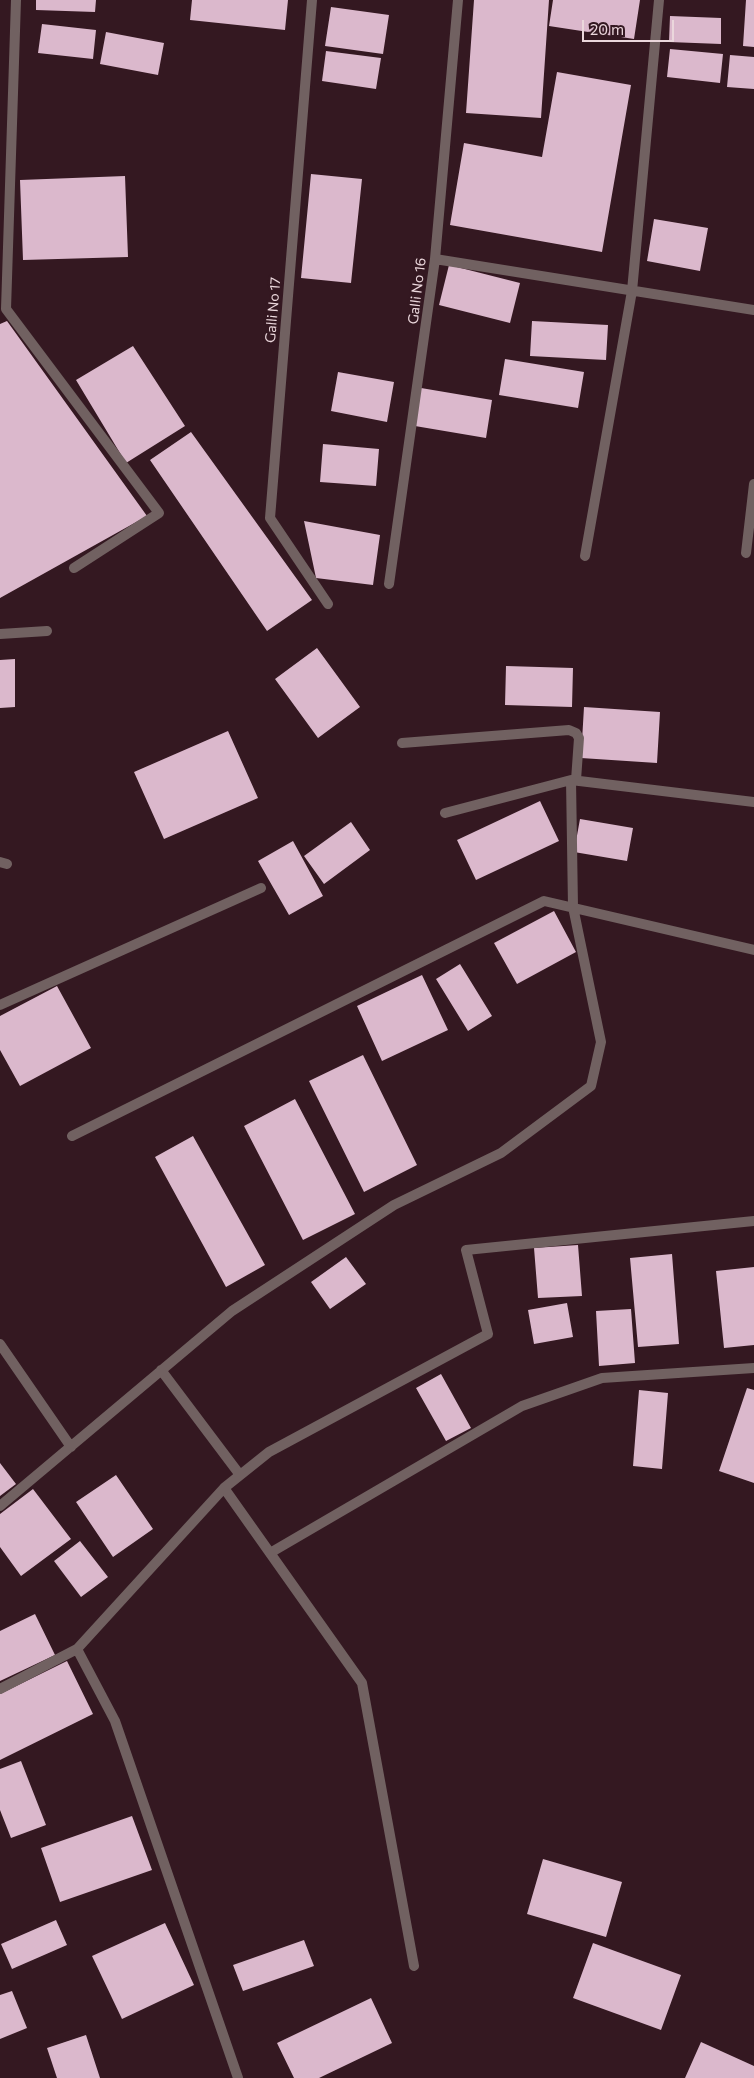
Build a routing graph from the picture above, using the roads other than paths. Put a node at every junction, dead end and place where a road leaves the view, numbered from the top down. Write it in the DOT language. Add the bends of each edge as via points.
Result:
graph roads {
  1 [pos="16,0"];
  2 [pos="312,0"];
  3 [pos="458,0"];
  4 [pos="659,0"];
  5 [pos="435,259"];
  6 [pos="632,291"];
  7 [pos="3,309"];
  8 [pos="754,310"];
  9 [pos="754,484"];
  10 [pos="746,552"];
  11 [pos="585,556"];
  12 [pos="74,568"];
  13 [pos="389,584"];
  14 [pos="328,604"];
  15 [pos="47,631"];
  16 [pos="0,634"];
  17 [pos="402,743"];
  18 [pos="574,780"];
  19 [pos="754,802"];
  20 [pos="445,813"];
  21 [pos="260,888"];
  22 [pos="574,907"];
  23 [pos="754,950"];
  24 [pos="0,1006"];
  25 [pos="72,1136"];
  26 [pos="754,1221"];
  27 [pos="0,1344"];
  28 [pos="754,1368"];
  29 [pos="161,1370"];
  30 [pos="71,1447"];
  31 [pos="240,1475"];
  32 [pos="224,1488"];
  33 [pos="0,1506"];
  34 [pos="270,1553"];
  35 [pos="77,1649"];
  36 [pos="0,1690"];
  37 [pos="414,1966"];
  38 [pos="238,2078"];
  1 -- 7 [label="street"];
  2 -- 14 [label="street, Galli No 17" via="270,518"];
  3 -- 5 [label="street, Galli No 16"];
  4 -- 6 [label="street"];
  5 -- 6 [label="street"];
  5 -- 13 [label="street, Galli No 16"];
  6 -- 8 [label="street"];
  6 -- 11 [label="street"];
  7 -- 12 [label="street" via="159,513"];
  9 -- 10 [label="street"];
  15 -- 16 [label="street"];
  17 -- 18 [label="street" via="568,730 579,738"];
  18 -- 19 [label="street"];
  18 -- 20 [label="street"];
  18 -- 22 [label="street"];
  21 -- 24 [label="street"];
  22 -- 23 [label="street"];
  22 -- 25 [label="street" via="544,901"];
  22 -- 29 [label="street" via="601,1042 591,1086 501,1153 394,1205 232,1311"];
  26 -- 31 [label="street" via="466,1250 488,1334 269,1452"];
  27 -- 30 [label="street"];
  28 -- 34 [label="street" via="602,1378 522,1406"];
  29 -- 30 [label="street"];
  29 -- 31 [label="street"];
  30 -- 33 [label="street"];
  31 -- 32 [label="street"];
  32 -- 34 [label="street"];
  32 -- 35 [label="street"];
  34 -- 37 [label="street" via="362,1683"];
  35 -- 36 [label="street"];
  35 -- 38 [label="street" via="115,1722"];
}
